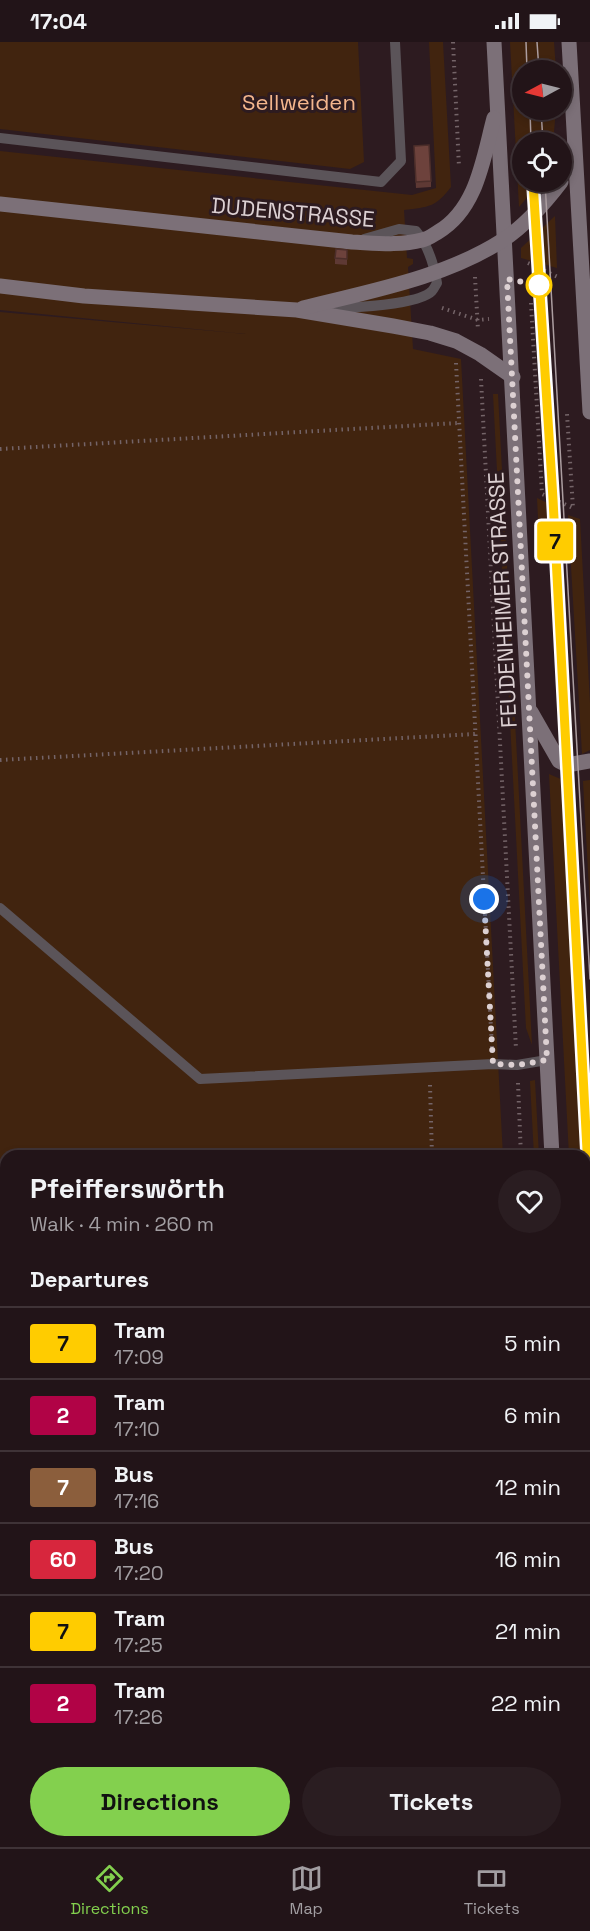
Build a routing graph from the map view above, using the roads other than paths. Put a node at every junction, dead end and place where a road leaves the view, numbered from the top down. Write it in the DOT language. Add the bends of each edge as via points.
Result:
graph roads {
  1 [pos="395,42"];
  2 [pos="494,42"];
  3 [pos="569,42"];
  4 [pos="498,107"];
  5 [pos="0,138"];
  6 [pos="576,161"];
  7 [pos="572,166"];
  8 [pos="552,192"];
  9 [pos="0,204"];
  10 [pos="505,239"];
  11 [pos="424,240"];
  12 [pos="435,271"];
  13 [pos="0,286"];
  14 [pos="297,310"];
  15 [pos="587,321"];
  16 [pos="513,376"];
  17 [pos="590,412"];
  18 [pos="530,710"];
  19 [pos="590,761"];
  20 [pos="0,908"];
  21 [pos="547,1060"];
  22 [pos="552,1150"];
  1 -- 5 [label="lane" via="401,161 381,182"];
  2 -- 4 [label="main road, FEUDENHEIMER STRASSE"];
  3 -- 6 [label="main road"];
  4 -- 10 [label="main road, FEUDENHEIMER STRASSE"];
  4 -- 11 [label="main road, DUDENSTRASSE" via="468,203 447,227"];
  6 -- 7 [label="main road"];
  6 -- 15 [label="main road"];
  8 -- 10 [label="main road"];
  9 -- 11 [label="main road, DUDENSTRASSE" via="352,242"];
  10 -- 12 [label="main road"];
  10 -- 16 [label="main road, FEUDENHEIMER STRASSE"];
  11 -- 12 [label="lane"];
  12 -- 14 [label="main road"];
  13 -- 14 [label="main road" via="84,296"];
  14 -- 16 [label="main road" via="430,333 456,341"];
  15 -- 17 [label="main road"];
  16 -- 18 [label="main road, FEUDENHEIMER STRASSE"];
  18 -- 19 [label="main road" via="559,761 567,765"];
  18 -- 21 [label="main road, FEUDENHEIMER STRASSE"];
  20 -- 21 [label="lane" via="200,1079 517,1065"];
  21 -- 22 [label="main road, FEUDENHEIMER STRASSE"];
}
